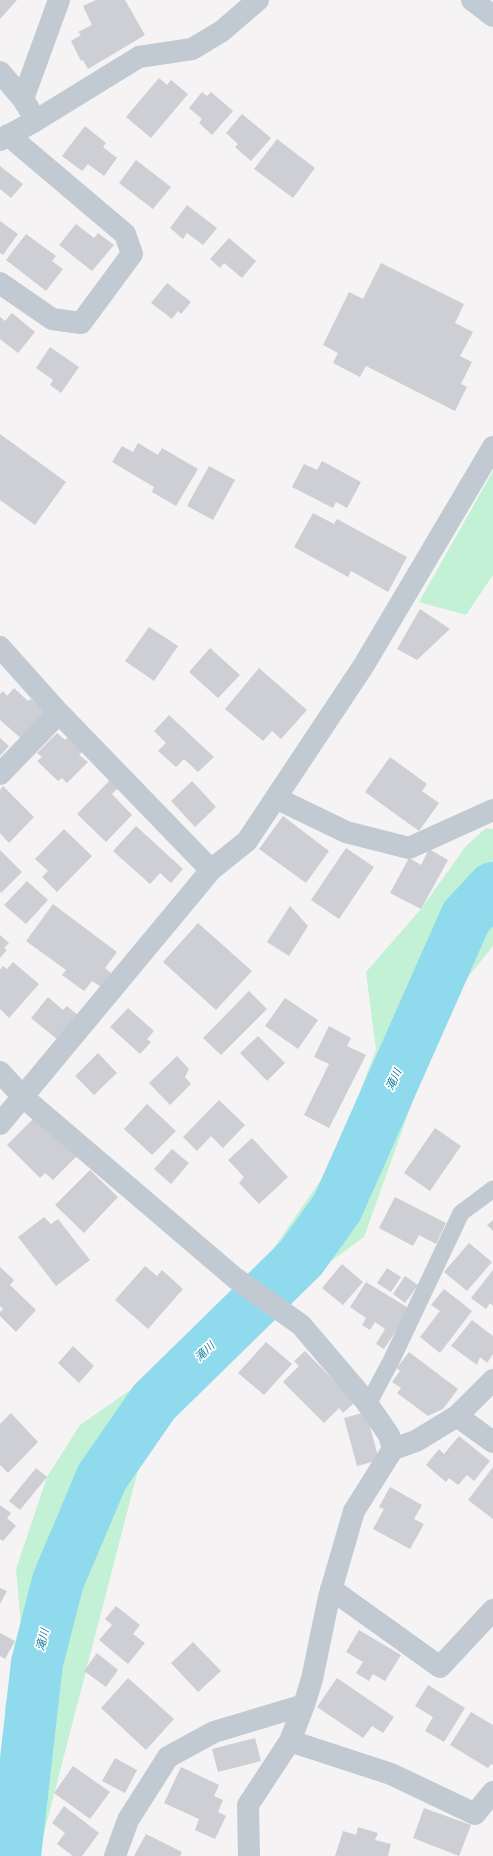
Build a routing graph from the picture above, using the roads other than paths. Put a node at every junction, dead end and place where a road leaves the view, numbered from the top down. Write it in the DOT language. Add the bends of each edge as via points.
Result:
graph roads {
  1 [pos="59,0"];
  2 [pos="258,0"];
  3 [pos="472,0"];
  4 [pos="493,16"];
  5 [pos="0,72"];
  6 [pos="23,98"];
  7 [pos="35,121"];
  8 [pos="4,137"];
  9 [pos="0,283"];
  10 [pos="493,447"];
  11 [pos="0,647"];
  12 [pos="58,713"];
  13 [pos="0,774"];
  14 [pos="276,798"];
  15 [pos="493,810"];
  16 [pos="211,870"];
  17 [pos="0,1072"];
  18 [pos="23,1097"];
  19 [pos="0,1124"];
  20 [pos="493,1189"];
  21 [pos="493,1380"];
  22 [pos="368,1404"];
  23 [pos="457,1416"];
  24 [pos="493,1442"];
  25 [pos="393,1449"];
  26 [pos="331,1589"];
  27 [pos="493,1610"];
  28 [pos="304,1705"];
  29 [pos="290,1741"];
  30 [pos="493,1792"];
  31 [pos="115,1856"];
  32 [pos="249,1856"];
  1 -- 6 [label="street"];
  2 -- 7 [label="street" via="222,32 192,49 139,57"];
  3 -- 4 [label="street"];
  5 -- 6 [label="street"];
  6 -- 7 [label="street"];
  7 -- 8 [label="street"];
  8 -- 9 [label="street" via="126,234 132,254 81,323 52,319"];
  10 -- 14 [label="street" via="364,665"];
  11 -- 12 [label="street"];
  12 -- 13 [label="street"];
  12 -- 16 [label="street"];
  14 -- 15 [label="street" via="346,832 409,848"];
  14 -- 16 [label="street" via="247,841"];
  16 -- 18 [label="street"];
  17 -- 18 [label="street"];
  18 -- 19 [label="street"];
  18 -- 22 [label="street" via="235,1278 301,1325"];
  20 -- 22 [label="lane" via="461,1213"];
  21 -- 23 [label="street"];
  22 -- 25 [label="street" via="389,1435"];
  23 -- 24 [label="street"];
  23 -- 25 [label="street" via="416,1441"];
  25 -- 26 [label="street" via="354,1511"];
  26 -- 27 [label="street" via="440,1668"];
  26 -- 28 [label="street"];
  28 -- 29 [label="street"];
  28 -- 31 [label="street" via="214,1732 168,1757 128,1820"];
  29 -- 30 [label="street" via="391,1774 475,1814"];
  29 -- 32 [label="street" via="248,1805"];
}
